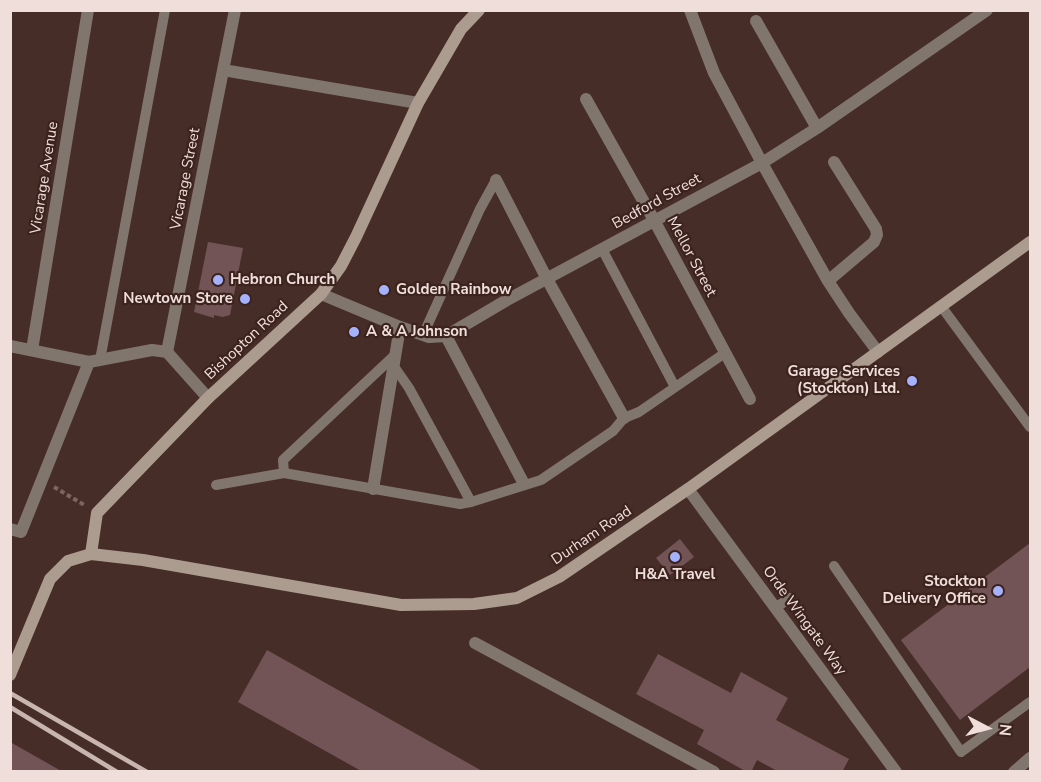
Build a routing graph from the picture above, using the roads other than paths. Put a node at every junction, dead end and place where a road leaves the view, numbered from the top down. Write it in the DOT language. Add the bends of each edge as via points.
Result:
graph roads {
  1 [pos="88,10"];
  2 [pos="165,10"];
  3 [pos="235,10"];
  4 [pos="479,10"];
  5 [pos="690,10"];
  6 [pos="987,10"];
  7 [pos="756,21"];
  8 [pos="223,70"];
  9 [pos="586,99"];
  10 [pos="418,103"];
  11 [pos="817,128"];
  12 [pos="834,162"];
  13 [pos="762,163"];
  14 [pos="496,180"];
  15 [pos="654,220"];
  16 [pos="1030,242"];
  17 [pos="602,249"];
  18 [pos="547,279"];
  19 [pos="828,281"];
  20 [pos="321,294"];
  21 [pos="941,306"];
  22 [pos="400,327"];
  23 [pos="423,335"];
  24 [pos="446,336"];
  25 [pos="10,346"];
  26 [pos="32,350"];
  27 [pos="167,352"];
  28 [pos="878,352"];
  29 [pos="725,353"];
  30 [pos="394,360"];
  31 [pos="94,361"];
  32 [pos="675,387"];
  33 [pos="208,398"];
  34 [pos="750,399"];
  35 [pos="624,418"];
  36 [pos="1030,427"];
  37 [pos="285,472"];
  38 [pos="524,484"];
  39 [pos="216,485"];
  40 [pos="373,489"];
  41 [pos="687,489"];
  42 [pos="471,502"];
  43 [pos="16,530"];
  44 [pos="91,554"];
  45 [pos="834,566"];
  46 [pos="790,598"];
  47 [pos="775,608"];
  48 [pos="475,643"];
  49 [pos="10,675"];
  50 [pos="1030,702"];
  51 [pos="1030,758"];
  52 [pos="714,771"];
  53 [pos="897,771"];
  54 [pos="1014,771"];
  1 -- 26 [label="street, Vicarage Avenue"];
  2 -- 31 [label="lane"];
  3 -- 8 [label="street, Vicarage Street"];
  4 -- 10 [label="street, Bishopton Road" via="460,29"];
  5 -- 13 [label="street" via="714,73"];
  6 -- 11 [label="street, Bedford Street"];
  7 -- 11 [label="street"];
  8 -- 10 [label="street"];
  8 -- 27 [label="street, Vicarage Street"];
  9 -- 15 [label="street, Mellor Street"];
  10 -- 20 [label="street, Bishopton Road" via="356,237"];
  11 -- 13 [label="street, Bedford Street"];
  12 -- 19 [label="street" via="877,235 874,242"];
  13 -- 15 [label="street, Bedford Street"];
  13 -- 19 [label="street"];
  14 -- 18 [label="street"];
  14 -- 23 [label="lane"];
  15 -- 17 [label="street, Bedford Street"];
  15 -- 29 [label="street, Mellor Street"];
  16 -- 21 [label="street, Durham Road"];
  17 -- 18 [label="street, Bedford Street"];
  17 -- 32 [label="lane"];
  18 -- 24 [label="street, Bedford Street"];
  18 -- 35 [label="street"];
  19 -- 28 [label="street"];
  20 -- 22 [label="street"];
  20 -- 33 [label="street, Bishopton Road"];
  21 -- 28 [label="street, Durham Road"];
  21 -- 36 [label="lane"];
  22 -- 23 [label="street"];
  22 -- 30 [label="street"];
  23 -- 24 [label="street"];
  24 -- 38 [label="street"];
  25 -- 26 [label="street"];
  26 -- 31 [label="street"];
  27 -- 31 [label="street" via="152,350"];
  27 -- 33 [label="street"];
  28 -- 41 [label="street, Durham Road"];
  29 -- 32 [label="lane"];
  29 -- 34 [label="street, Mellor Street"];
  30 -- 37 [label="lane" via="283,460"];
  30 -- 40 [label="street"];
  30 -- 42 [label="lane"];
  31 -- 43 [label="street"];
  32 -- 35 [label="lane"];
  33 -- 44 [label="street, Bishopton Road" via="97,513"];
  35 -- 38 [label="lane" via="613,431 541,480"];
  37 -- 39 [label="lane"];
  37 -- 40 [label="lane"];
  38 -- 42 [label="lane"];
  40 -- 42 [label="lane" via="460,504"];
  41 -- 44 [label="street, Durham Road" via="559,577 517,598 474,604 401,604"];
  41 -- 47 [label="street, Orde Wingate Way"];
  44 -- 49 [label="street" via="68,561 50,579"];
  45 -- 50 [label="lane" via="961,752"];
  46 -- 47 [label="lane"];
  47 -- 53 [label="street, Orde Wingate Way"];
  48 -- 52 [label="street"];
  51 -- 54 [label="street"];
}
